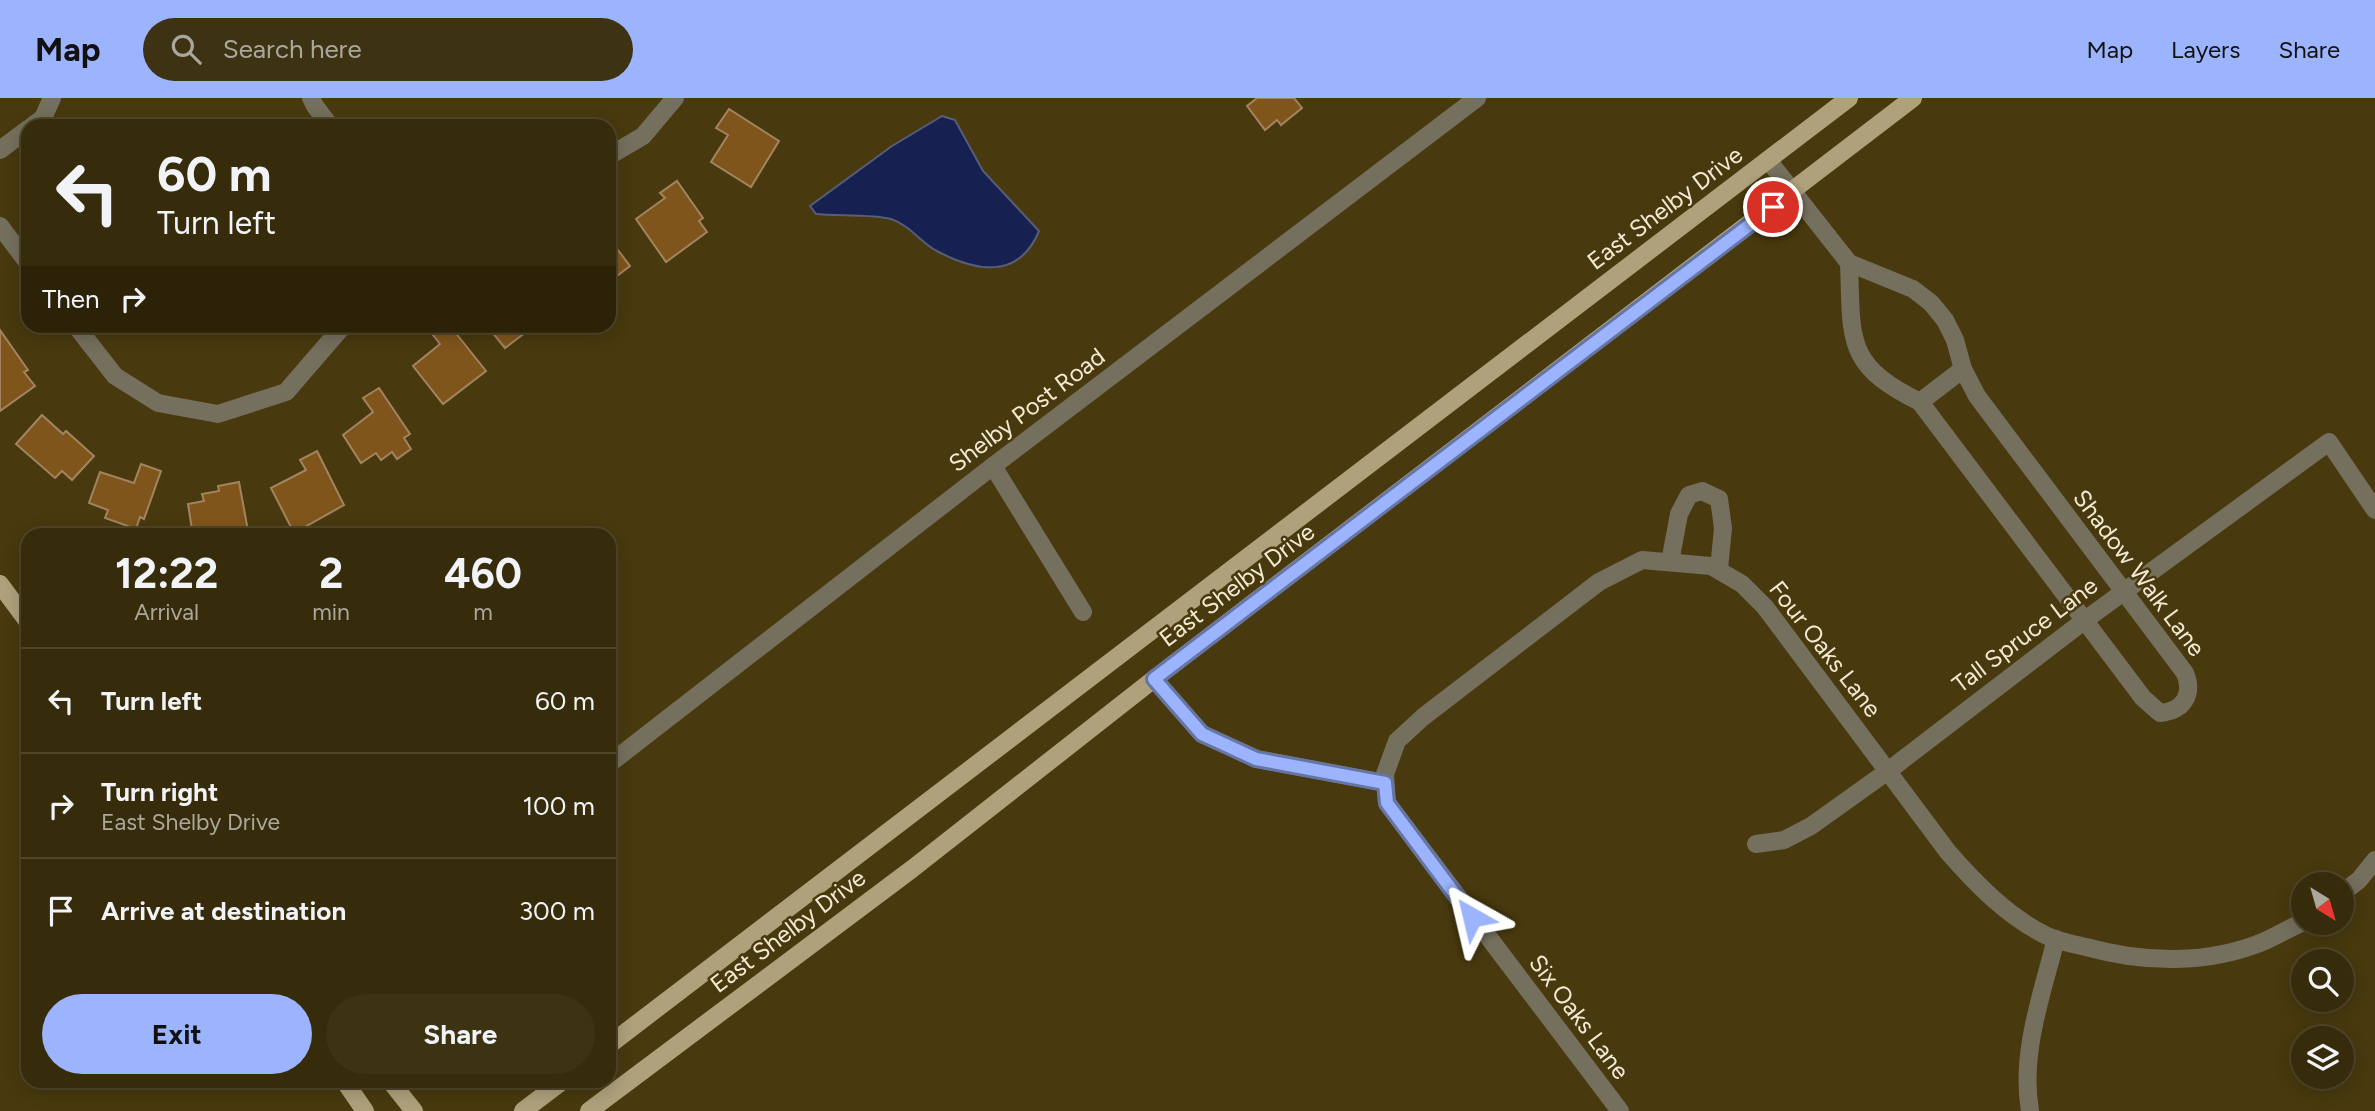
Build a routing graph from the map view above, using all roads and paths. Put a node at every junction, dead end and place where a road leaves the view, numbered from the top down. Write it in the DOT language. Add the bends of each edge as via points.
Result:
graph roads {
  1 [pos="52,98"];
  2 [pos="312,98"];
  3 [pos="675,98"];
  4 [pos="1477,98"];
  5 [pos="1849,98"];
  6 [pos="1913,98"];
  7 [pos="42,119"];
  8 [pos="325,119"];
  9 [pos="21,134"];
  10 [pos="0,150"];
  11 [pos="616,152"];
  12 [pos="1768,160"];
  13 [pos="1794,191"];
  14 [pos="0,226"];
  15 [pos="21,254"];
  16 [pos="1849,263"];
  17 [pos="81,333"];
  18 [pos="337,333"];
  19 [pos="1963,369"];
  20 [pos="1920,402"];
  21 [pos="993,467"];
  22 [pos="2375,510"];
  23 [pos="1670,562"];
  24 [pos="1719,569"];
  25 [pos="0,584"];
  26 [pos="2125,590"];
  27 [pos="21,612"];
  28 [pos="1083,612"];
  29 [pos="2085,620"];
  30 [pos="1154,679"];
  31 [pos="616,759"];
  32 [pos="1888,771"];
  33 [pos="1385,783"];
  34 [pos="1756,844"];
  35 [pos="2375,860"];
  36 [pos="2354,884"];
  37 [pos="2291,928"];
  38 [pos="2056,939"];
  39 [pos="616,1040"];
  40 [pos="349,1088"];
  41 [pos="396,1088"];
  42 [pos="553,1088"];
  43 [pos="365,1111"];
  44 [pos="414,1111"];
  45 [pos="523,1111"];
  46 [pos="589,1111"];
  47 [pos="1620,1111"];
  48 [pos="2030,1111"];
  1 -- 7 [label="street"];
  2 -- 8 [label="street"];
  3 -- 11 [label="street" via="643,136"];
  4 -- 21 [label="street, Shelby Post Road"];
  5 -- 12 [label="main road, East Shelby Drive"];
  6 -- 13 [label="main road, East Shelby Drive"];
  9 -- 10 [label="street"];
  12 -- 13 [label="street"];
  12 -- 39 [label="main road, East Shelby Drive"];
  13 -- 16 [label="street"];
  13 -- 30 [label="main road, East Shelby Drive"];
  14 -- 15 [label="street"];
  16 -- 19 [label="street, Shadow Walk Lane" via="1913,289 1931,303 1955,340"];
  16 -- 20 [label="street, Shadow Walk Lane" via="1856,349 1879,377"];
  17 -- 18 [label="street" via="115,376 158,403 218,414 286,392"];
  19 -- 20 [label="street"];
  19 -- 26 [label="street, Shadow Walk Lane" via="1977,396"];
  20 -- 29 [label="street, Shadow Walk Lane"];
  21 -- 28 [label="street"];
  21 -- 31 [label="street, Shelby Post Road"];
  22 -- 26 [label="street, Tall Spruce Lane" via="2329,442"];
  23 -- 24 [label="street, Four Oaks Lane"];
  23 -- 24 [label="street" via="1679,514 1689,495 1702,491 1719,499 1723,528"];
  23 -- 33 [label="street, Four Oaks Lane" via="1642,560 1599,582 1462,688 1397,741"];
  24 -- 32 [label="street, Four Oaks Lane" via="1765,607"];
  25 -- 27 [label="main road"];
  26 -- 29 [label="street, Tall Spruce Lane"];
  26 -- 29 [label="street, Shadow Walk Lane" via="2185,673 2189,693 2181,704 2160,713 2143,698"];
  29 -- 32 [label="street, Tall Spruce Lane"];
  30 -- 33 [label="street" via="1202,734 1256,759"];
  30 -- 46 [label="main road, East Shelby Drive" via="912,869"];
  32 -- 34 [label="street, Tall Spruce Lane" via="1811,826 1784,840"];
  32 -- 38 [label="street, Four Oaks Lane" via="1972,879 2001,906"];
  33 -- 47 [label="street, Six Oaks Lane" via="1393,812"];
  35 -- 36 [label="street"];
  37 -- 38 [label="street, Four Oaks Lane" via="2263,942 2216,955 2175,960 2106,953"];
  38 -- 48 [label="street" via="2031,1039"];
  40 -- 43 [label="main road"];
  41 -- 44 [label="main road"];
  42 -- 45 [label="main road"];
}
